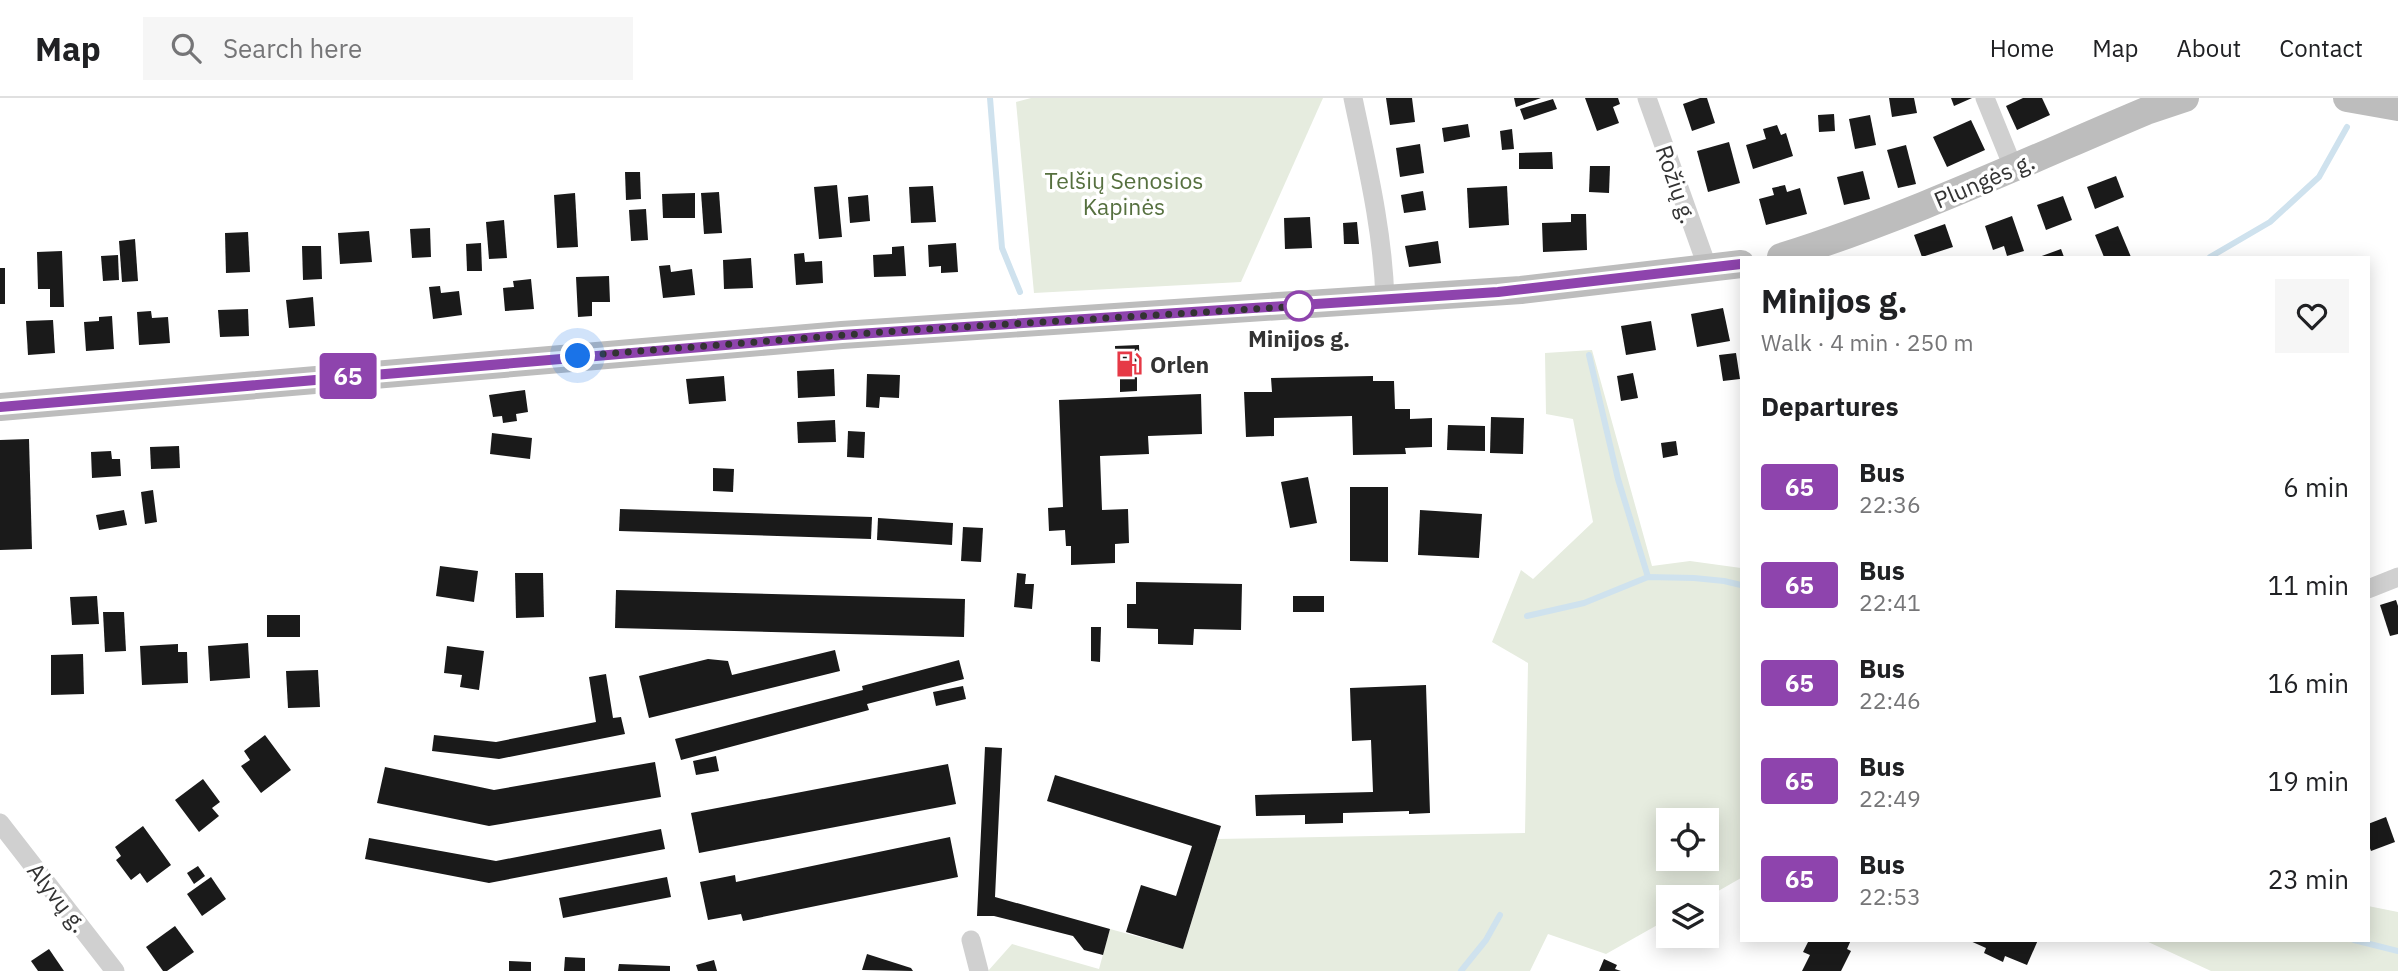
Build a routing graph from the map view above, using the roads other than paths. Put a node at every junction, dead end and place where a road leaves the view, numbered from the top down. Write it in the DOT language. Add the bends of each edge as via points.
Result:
graph roads {
  1 [pos="1353,98"];
  2 [pos="1647,98"];
  3 [pos="1985,98"];
  4 [pos="2185,98"];
  5 [pos="2347,98"];
  6 [pos="2398,107"];
  7 [pos="2013,167"];
  8 [pos="1784,256"];
  9 [pos="1740,264"];
  10 [pos="1707,269"];
  11 [pos="1385,300"];
  12 [pos="0,407"];
  13 [pos="2398,577"];
  14 [pos="2370,588"];
  15 [pos="0,823"];
  16 [pos="971,940"];
  17 [pos="115,971"];
  18 [pos="979,971"];
  1 -- 11 [label="street" via="1376,203"];
  2 -- 10 [label="street, Rožių g."];
  3 -- 7 [label="street"];
  4 -- 7 [label="main road, Plungės g."];
  5 -- 6 [label="main road"];
  7 -- 8 [label="main road, Plungės g." via="1898,217"];
  9 -- 10 [label="main road"];
  10 -- 11 [label="main road"];
  11 -- 12 [label="main road" via="828,336"];
  13 -- 14 [label="street"];
  15 -- 17 [label="street, Alyvų g."];
  16 -- 18 [label="street"];
}
